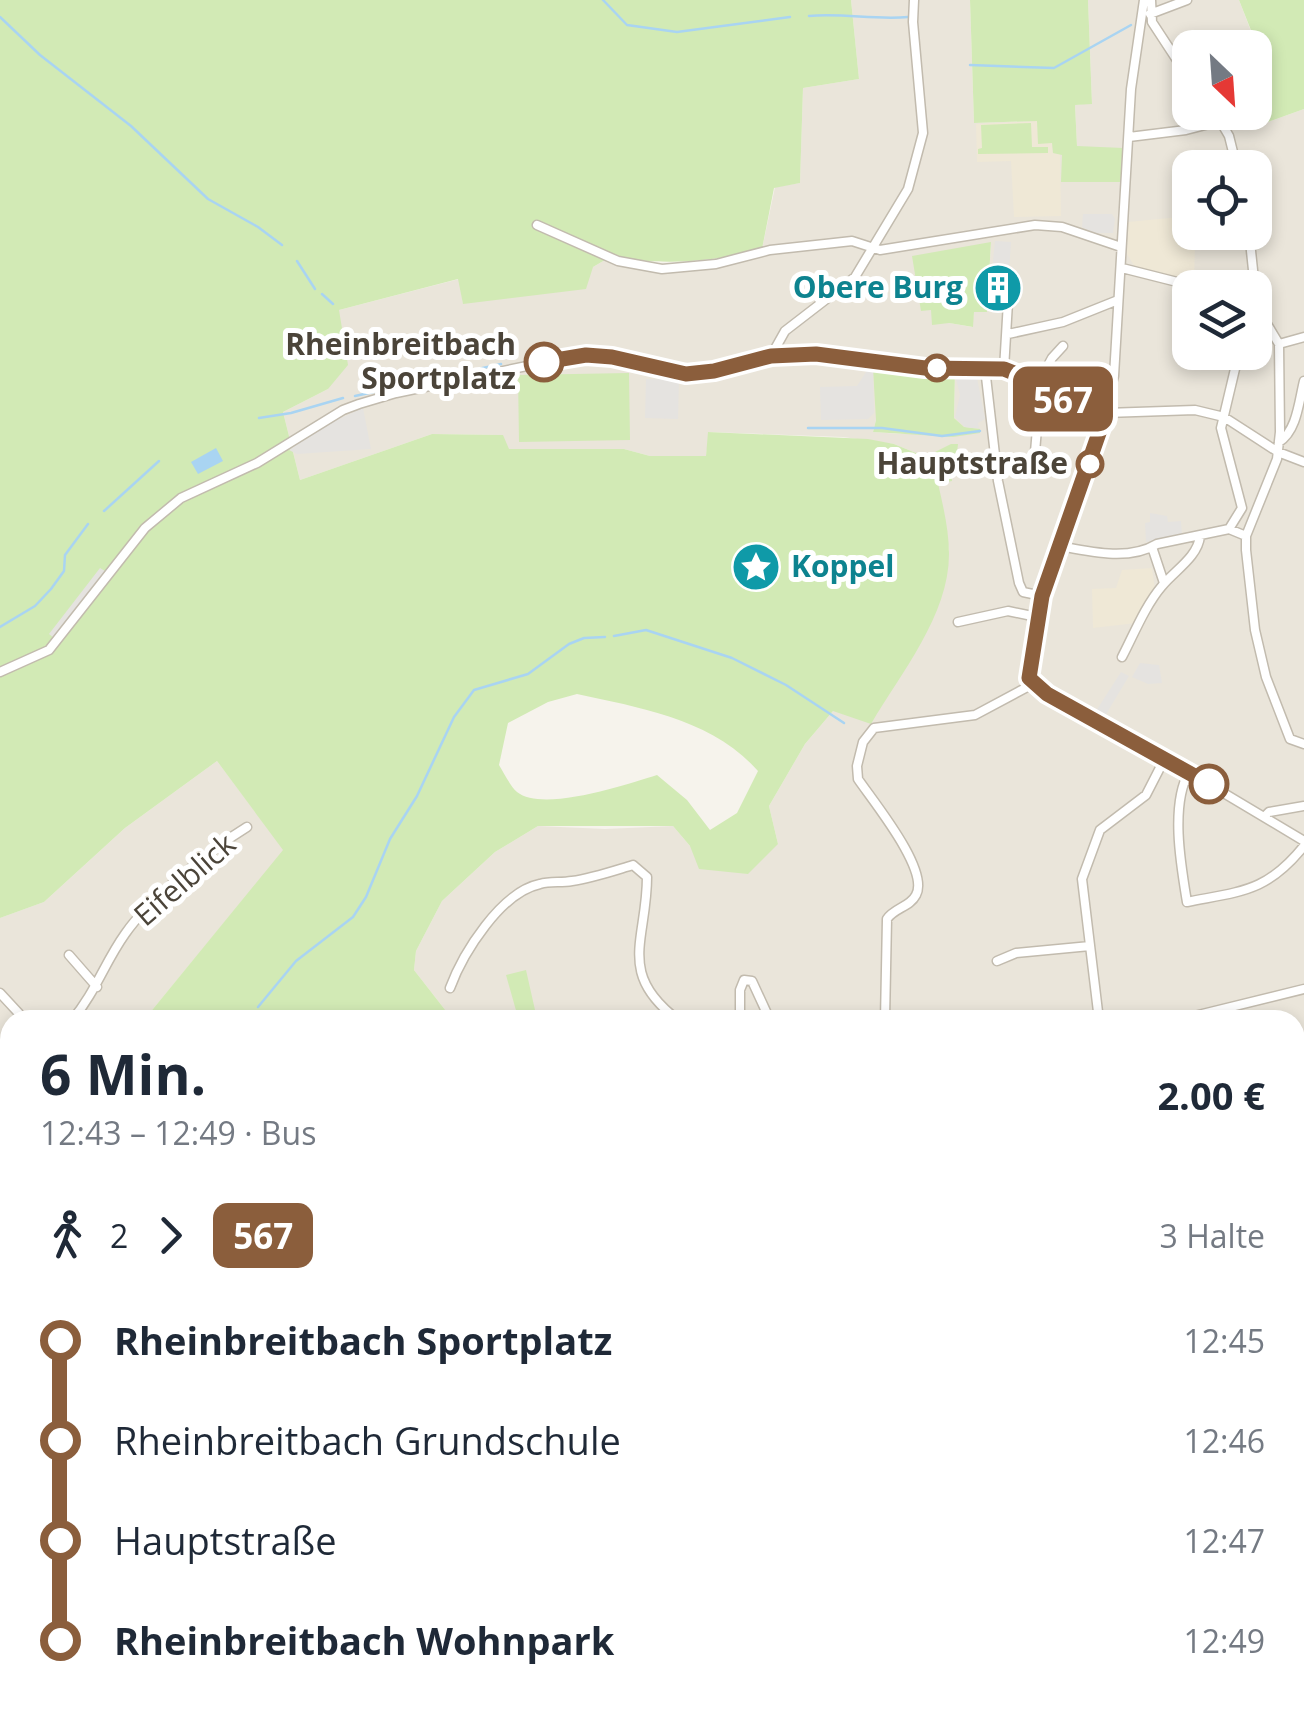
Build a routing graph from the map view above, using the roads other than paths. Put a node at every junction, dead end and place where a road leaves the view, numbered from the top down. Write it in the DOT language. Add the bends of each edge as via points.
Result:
graph roads {
  1 [pos="914,0"];
  2 [pos="1148,0"];
  3 [pos="1187,0"];
  4 [pos="1150,14"];
  5 [pos="1172,50"];
  6 [pos="1186,130"];
  7 [pos="1129,137"];
  8 [pos="537,225"];
  9 [pos="1121,247"];
  10 [pos="870,249"];
  11 [pos="1122,268"];
  12 [pos="1172,281"];
  13 [pos="1008,302"];
  14 [pos="1118,302"];
  15 [pos="1008,334"];
  16 [pos="1272,334"];
  17 [pos="1304,337"];
  18 [pos="1278,344"];
  19 [pos="1063,346"];
  20 [pos="771,356"];
  21 [pos="985,368"];
  22 [pos="1004,369"];
  23 [pos="1235,370"];
  24 [pos="1304,381"];
  25 [pos="1038,384"];
  26 [pos="1065,401"];
  27 [pos="1106,413"];
  28 [pos="1224,417"];
  29 [pos="1279,447"];
  30 [pos="1304,462"];
  31 [pos="1038,472"];
  32 [pos="1229,529"];
  33 [pos="1200,536"];
  34 [pos="1246,536"];
  35 [pos="1060,546"];
  36 [pos="1152,547"];
  37 [pos="1164,583"];
  38 [pos="1042,596"];
  39 [pos="1037,617"];
  40 [pos="958,622"];
  41 [pos="1122,657"];
  42 [pos="0,672"];
  43 [pos="1033,684"];
  44 [pos="1304,744"];
  45 [pos="1165,758"];
  46 [pos="1189,772"];
  47 [pos="1304,806"];
  48 [pos="1265,816"];
  49 [pos="247,827"];
  50 [pos="1304,844"];
  51 [pos="1090,946"];
  52 [pos="69,955"];
  53 [pos="997,961"];
  54 [pos="97,986"];
  55 [pos="450,988"];
  56 [pos="1304,989"];
  57 [pos="79,1010"];
  58 [pos="666,1010"];
  59 [pos="740,1010"];
  60 [pos="765,1010"];
  61 [pos="885,1010"];
  62 [pos="1099,1010"];
  63 [pos="1219,1010"];
  1 -- 10 [label="street" via="924,134 903,200"];
  2 -- 4 [label="street"];
  2 -- 7 [label="street"];
  3 -- 4 [label="street"];
  4 -- 5 [label="street"];
  6 -- 7 [label="street"];
  7 -- 9 [label="street"];
  8 -- 10 [label="street" via="618,261 662,269 834,243"];
  9 -- 10 [label="street" via="1062,227 1012,226"];
  9 -- 11 [label="street"];
  10 -- 20 [label="street" via="847,286 785,330"];
  11 -- 12 [label="street"];
  11 -- 14 [label="street"];
  13 -- 15 [label="street"];
  14 -- 15 [label="street"];
  14 -- 27 [label="street" via="1118,352"];
  15 -- 22 [label="street"];
  16 -- 18 [label="street"];
  17 -- 18 [label="street"];
  18 -- 29 [label="street"];
  19 -- 25 [label="street"];
  20 -- 21 [label="street"];
  20 -- 42 [label="street" via="686,374 586,355 343,410 156,516 48,650"];
  21 -- 22 [label="street"];
  21 -- 38 [label="street" via="1019,583 1023,592"];
  22 -- 25 [label="street"];
  23 -- 28 [label="street"];
  24 -- 29 [label="street" via="1292,428"];
  25 -- 26 [label="street"];
  26 -- 27 [label="street"];
  26 -- 31 [label="street" via="1038,418"];
  27 -- 28 [label="street" via="1194,410"];
  27 -- 35 [label="street"];
  28 -- 29 [label="street"];
  28 -- 32 [label="street" via="1221,428 1242,508"];
  29 -- 30 [label="street"];
  29 -- 34 [label="street"];
  32 -- 33 [label="street"];
  32 -- 34 [label="street"];
  33 -- 36 [label="street"];
  33 -- 37 [label="street"];
  34 -- 44 [label="street" via="1266,677 1290,738"];
  35 -- 36 [label="street" via="1126,555"];
  35 -- 38 [label="street"];
  36 -- 37 [label="street"];
  37 -- 41 [label="street"];
  38 -- 39 [label="street"];
  39 -- 40 [label="street" via="1008,611"];
  39 -- 43 [label="street" via="1028,671"];
  43 -- 45 [label="street"];
  43 -- 61 [label="street" via="976,715 879,725 866,735 858,778 908,853 918,893 886,920"];
  45 -- 46 [label="street"];
  45 -- 51 [label="street" via="1146,794 1095,838 1082,879"];
  46 -- 48 [label="street"];
  46 -- 50 [label="street" via="1181,791 1180,839 1187,902 1261,885"];
  47 -- 48 [label="street"];
  48 -- 50 [label="street"];
  49 -- 54 [label="street, Eifelblick" via="213,848 135,921"];
  51 -- 53 [label="street"];
  51 -- 62 [label="street"];
  52 -- 54 [label="street"];
  54 -- 57 [label="street, Eifelblick"];
  55 -- 58 [label="street" via="485,927 525,890 633,865 647,877 640,971 652,998"];
  56 -- 63 [label="street"];
  59 -- 60 [label="street" via="744,980 752,981"];
}
